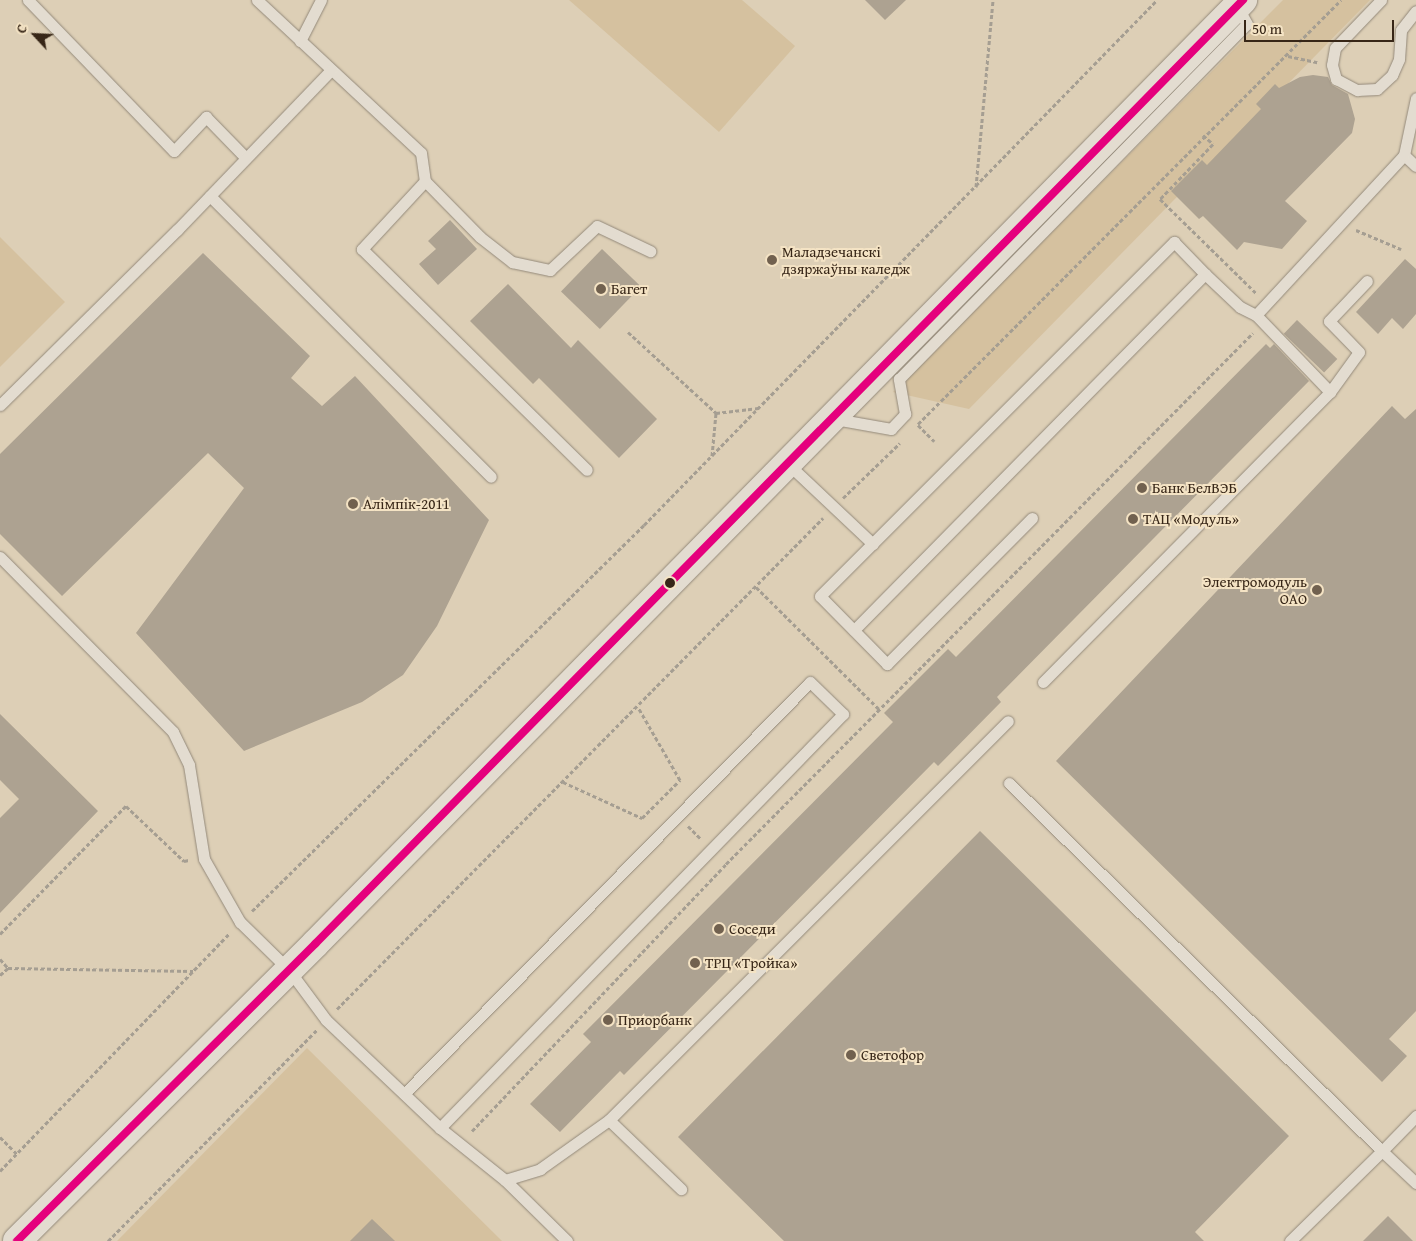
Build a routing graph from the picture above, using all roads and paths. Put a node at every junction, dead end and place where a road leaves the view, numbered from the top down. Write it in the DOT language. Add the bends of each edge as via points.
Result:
graph roads {
  1 [pos="28,0"];
  2 [pos="258,0"];
  3 [pos="321,0"];
  4 [pos="992,0"];
  5 [pos="1157,0"];
  6 [pos="1341,0"];
  7 [pos="1381,0"];
  8 [pos="1240,3"];
  9 [pos="1416,11"];
  10 [pos="300,41"];
  11 [pos="1288,56"];
  12 [pos="1332,65"];
  13 [pos="331,70"];
  14 [pos="1416,98"];
  15 [pos="1203,135"];
  16 [pos="1404,155"];
  17 [pos="246,158"];
  18 [pos="1416,166"];
  19 [pos="425,181"];
  20 [pos="976,187"];
  21 [pos="210,196"];
  22 [pos="1360,222"];
  23 [pos="1400,248"];
  24 [pos="650,251"];
  25 [pos="1206,274"];
  26 [pos="1367,280"];
  27 [pos="1264,301"];
  28 [pos="1260,318"];
  29 [pos="628,332"];
  30 [pos="1330,392"];
  31 [pos="0,405"];
  32 [pos="760,408"];
  33 [pos="716,413"];
  34 [pos="833,419"];
  35 [pos="918,425"];
  36 [pos="911,432"];
  37 [pos="904,439"];
  38 [pos="934,441"];
  39 [pos="712,456"];
  40 [pos="787,463"];
  41 [pos="587,470"];
  42 [pos="491,477"];
  43 [pos="834,506"];
  44 [pos="1032,518"];
  45 [pos="873,544"];
  46 [pos="0,557"];
  47 [pos="756,587"];
  48 [pos="854,630"];
  49 [pos="1043,682"];
  50 [pos="638,707"];
  51 [pos="879,709"];
  52 [pos="1008,721"];
  53 [pos="563,782"];
  54 [pos="1009,783"];
  55 [pos="661,799"];
  56 [pos="678,816"];
  57 [pos="712,849"];
  58 [pos="204,859"];
  59 [pos="726,864"];
  60 [pos="240,922"];
  61 [pos="0,934"];
  62 [pos="0,959"];
  63 [pos="8,968"];
  64 [pos="288,970"];
  65 [pos="192,971"];
  66 [pos="0,975"];
  67 [pos="326,1020"];
  68 [pos="404,1094"];
  69 [pos="1416,1116"];
  70 [pos="609,1120"];
  71 [pos="440,1128"];
  72 [pos="472,1131"];
  73 [pos="0,1137"];
  74 [pos="1382,1151"];
  75 [pos="17,1154"];
  76 [pos="0,1171"];
  77 [pos="505,1180"];
  78 [pos="1416,1183"];
  79 [pos="681,1189"];
  80 [pos="17,1241"];
  81 [pos="108,1241"];
  82 [pos="567,1241"];
  83 [pos="1290,1241"];
  1 -- 17 [label="lane" via="174,152 206,117"];
  2 -- 10 [label="lane"];
  3 -- 10 [label="lane"];
  4 -- 20 [label="path"];
  5 -- 20 [label="path"];
  6 -- 11 [label="path"];
  7 -- 12 [label="lane" via="1335,48"];
  8 -- 34 [label="main road"];
  8 -- 34 [label="lane" via="1247,24 899,379 905,414 891,429"];
  9 -- 12 [label="lane" via="1401,30 1399,60 1392,74 1377,89 1356,90 1336,78"];
  10 -- 13 [label="lane"];
  11 -- 12 [label="path"];
  11 -- 15 [label="path"];
  13 -- 17 [label="lane"];
  13 -- 19 [label="lane" via="421,152"];
  14 -- 16 [label="lane"];
  15 -- 27 [label="path" via="1213,144 1160,199"];
  15 -- 35 [label="path"];
  16 -- 18 [label="lane"];
  16 -- 28 [label="lane"];
  17 -- 21 [label="lane"];
  19 -- 24 [label="lane" via="480,237 512,262 550,270 597,226"];
  19 -- 41 [label="lane" via="362,249"];
  20 -- 32 [label="path"];
  21 -- 31 [label="lane"];
  21 -- 42 [label="lane"];
  22 -- 23 [label="path" via="1353,229"];
  25 -- 28 [label="lane" via="1240,307"];
  25 -- 45 [label="lane" via="1174,242"];
  25 -- 48 [label="lane"];
  26 -- 30 [label="lane" via="1329,321 1359,352"];
  28 -- 30 [label="lane"];
  28 -- 51 [label="path"];
  29 -- 33 [label="path"];
  30 -- 49 [label="lane"];
  32 -- 33 [label="path"];
  32 -- 39 [label="path"];
  33 -- 39 [label="path"];
  34 -- 40 [label="main road"];
  35 -- 36 [label="path"];
  35 -- 38 [label="path"];
  37 -- 43 [label="path"];
  39 -- 60 [label="path"];
  40 -- 43 [label="lane"];
  40 -- 64 [label="main road"];
  43 -- 45 [label="lane"];
  43 -- 47 [label="path"];
  44 -- 48 [label="lane" via="887,664"];
  45 -- 48 [label="lane" via="820,596"];
  46 -- 58 [label="lane" via="173,732 189,765"];
  47 -- 50 [label="path"];
  47 -- 51 [label="path"];
  50 -- 53 [label="path"];
  50 -- 55 [label="path" via="680,780"];
  51 -- 59 [label="path"];
  52 -- 70 [label="lane"];
  53 -- 55 [label="path" via="642,818"];
  53 -- 67 [label="path"];
  54 -- 74 [label="lane"];
  55 -- 56 [label="path"];
  56 -- 57 [label="path"];
  56 -- 57 [label="lane" via="810,682 844,714"];
  56 -- 68 [label="lane"];
  57 -- 59 [label="path"];
  57 -- 71 [label="lane"];
  58 -- 60 [label="lane"];
  58 -- 61 [label="path" via="184,861 126,806"];
  59 -- 72 [label="path"];
  60 -- 64 [label="lane"];
  60 -- 65 [label="path"];
  62 -- 63 [label="path"];
  63 -- 65 [label="path"];
  63 -- 66 [label="path"];
  64 -- 67 [label="lane"];
  64 -- 80 [label="main road"];
  65 -- 75 [label="path"];
  67 -- 68 [label="lane"];
  67 -- 81 [label="path"];
  68 -- 71 [label="lane"];
  69 -- 74 [label="lane"];
  70 -- 77 [label="lane" via="540,1169"];
  70 -- 79 [label="lane"];
  71 -- 77 [label="lane"];
  73 -- 75 [label="path"];
  74 -- 78 [label="lane"];
  74 -- 83 [label="lane"];
  75 -- 76 [label="path"];
  77 -- 82 [label="lane"];
}
